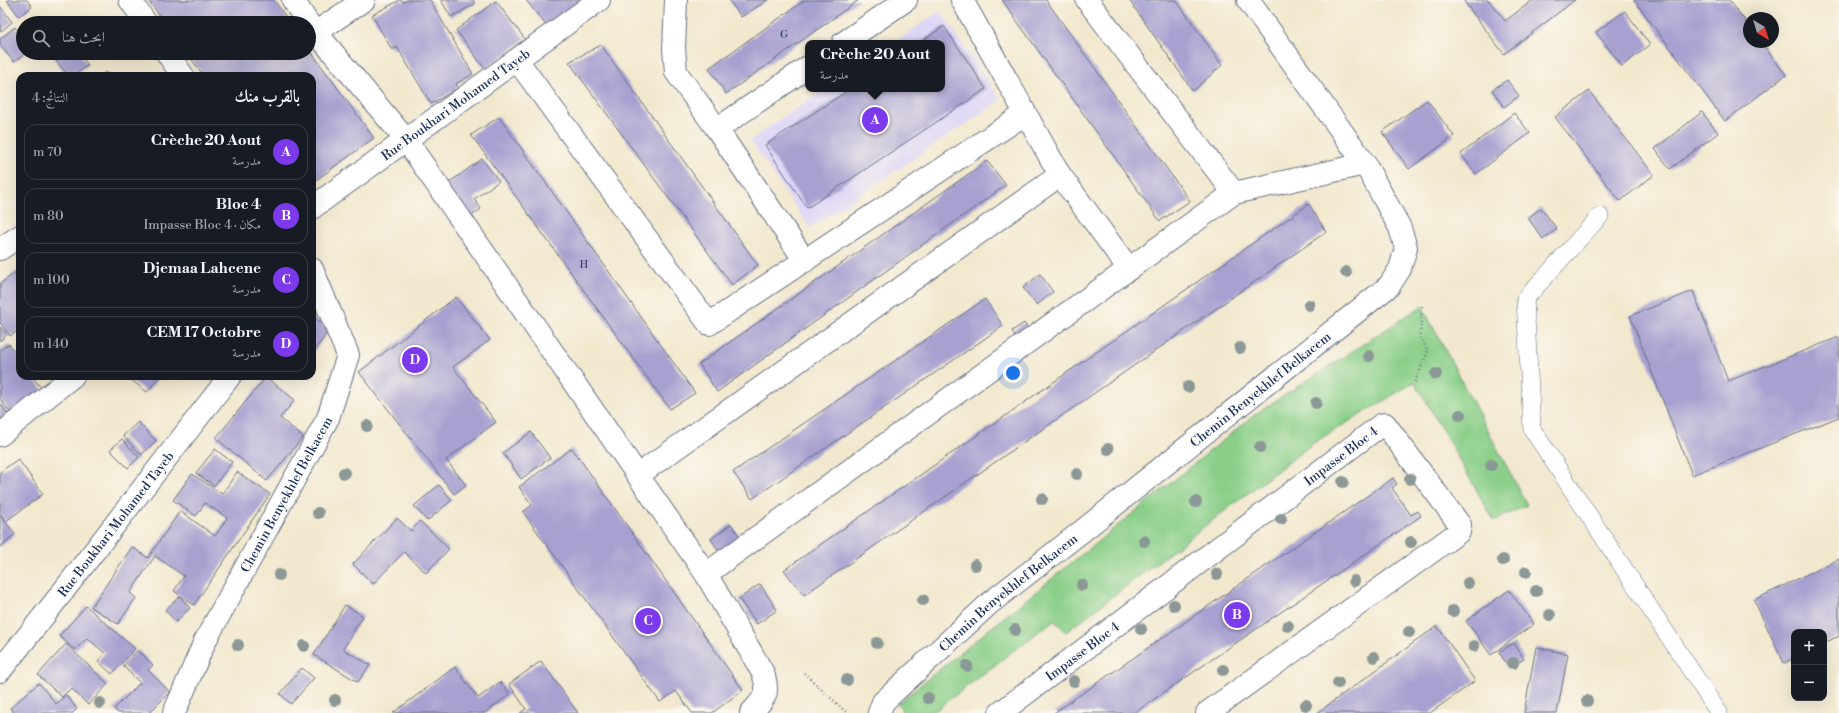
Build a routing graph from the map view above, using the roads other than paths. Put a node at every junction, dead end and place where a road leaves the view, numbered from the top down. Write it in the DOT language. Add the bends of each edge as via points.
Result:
graph roads {
  1 [pos="130,0"];
  2 [pos="293,0"];
  3 [pos="364,0"];
  4 [pos="599,0"];
  5 [pos="676,0"];
  6 [pos="906,0"];
  7 [pos="962,0"];
  8 [pos="1087,0"];
  9 [pos="1248,0"];
  10 [pos="141,16"];
  11 [pos="304,16"];
  12 [pos="316,24"];
  13 [pos="316,33"];
  14 [pos="847,40"];
  15 [pos="172,60"];
  16 [pos="516,60"];
  17 [pos="805,69"];
  18 [pos="180,72"];
  19 [pos="1025,114"];
  20 [pos="717,129"];
  21 [pos="406,140"];
  22 [pos="1365,164"];
  23 [pos="1060,175"];
  24 [pos="1234,193"];
  25 [pos="316,205"];
  26 [pos="1600,216"];
  27 [pos="16,239"];
  28 [pos="0,249"];
  29 [pos="805,261"];
  30 [pos="1129,269"];
  31 [pos="316,279"];
  32 [pos="68,380"];
  33 [pos="227,380"];
  34 [pos="0,435"];
  35 [pos="648,468"];
  36 [pos="706,574"];
  37 [pos="0,671"];
  38 [pos="174,713"];
  39 [pos="750,713"];
  40 [pos="879,713"];
  41 [pos="1000,713"];
  42 [pos="1207,713"];
  43 [pos="1719,713"];
  1 -- 10 [label="street"];
  2 -- 11 [label="street"];
  3 -- 12 [label="street"];
  4 -- 16 [label="street, Rue Boukhari Mohamed Tayeb"];
  5 -- 20 [label="street" via="676,72"];
  6 -- 14 [label="street"];
  7 -- 19 [label="street"];
  8 -- 24 [label="street"];
  9 -- 22 [label="street, Chemin Benyekhlef Belkacem"];
  13 -- 21 [label="street"];
  15 -- 18 [label="street"];
  16 -- 21 [label="street, Rue Boukhari Mohamed Tayeb"];
  16 -- 29 [label="street" via="709,324"];
  17 -- 20 [label="street"];
  19 -- 23 [label="street"];
  19 -- 29 [label="street"];
  20 -- 29 [label="street"];
  21 -- 25 [label="street, Rue Boukhari Mohamed Tayeb"];
  21 -- 36 [label="street"];
  22 -- 24 [label="street"];
  22 -- 40 [label="street, Chemin Benyekhlef Belkacem" via="1400,228 1406,248 1400,269 1389,286 990,603 882,702"];
  23 -- 30 [label="street"];
  23 -- 35 [label="street"];
  24 -- 30 [label="street"];
  26 -- 43 [label="lane" via="1525,299 1532,429"];
  27 -- 28 [label="street"];
  30 -- 36 [label="street"];
  31 -- 38 [label="street, Chemin Benyekhlef Belkacem" via="348,355 328,418 205,641"];
  32 -- 34 [label="street"];
  33 -- 37 [label="street, Rue Boukhari Mohamed Tayeb"];
  36 -- 39 [label="street" via="763,673 767,686 764,698"];
  41 -- 42 [label="street, Impasse Bloc 4" via="1384,424 1460,525 1459,532"];
}
